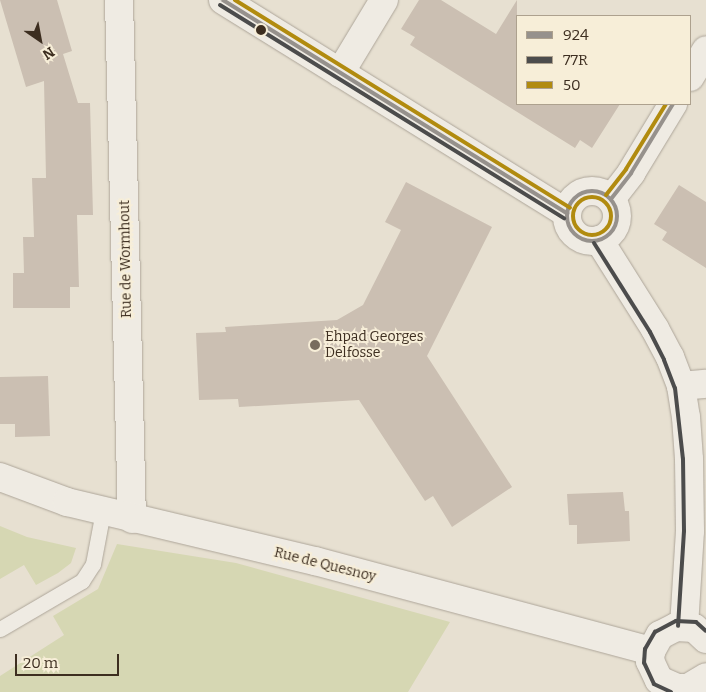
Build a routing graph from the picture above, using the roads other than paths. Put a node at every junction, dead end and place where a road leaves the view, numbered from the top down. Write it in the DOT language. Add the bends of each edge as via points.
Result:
graph roads {
  1 [pos="119,0"];
  2 [pos="223,0"];
  3 [pos="384,0"];
  4 [pos="706,50"];
  5 [pos="340,73"];
  6 [pos="691,75"];
  7 [pos="672,105"];
  8 [pos="611,199"];
  9 [pos="567,213"];
  10 [pos="599,240"];
  11 [pos="693,385"];
  12 [pos="0,478"];
  13 [pos="104,511"];
  14 [pos="132,519"];
  15 [pos="0,629"];
  16 [pos="695,632"];
  17 [pos="651,651"];
  18 [pos="694,686"];
  1 -- 14 [label="street, Rue de Wormhout"];
  2 -- 5 [label="street"];
  3 -- 5 [label="street"];
  4 -- 6 [label="street"];
  5 -- 9 [label="street"];
  7 -- 8 [label="street" via="631,173"];
  8 -- 9 [label="street" via="597,191 580,193 573,198"];
  8 -- 10 [label="street" via="616,223"];
  9 -- 10 [label="street" via="567,221 576,235 591,241"];
  10 -- 11 [label="street" via="670,357"];
  11 -- 16 [label="street" via="686,417"];
  12 -- 13 [label="street, Rue de Quesnoy" via="67,502"];
  13 -- 14 [label="street, Rue de Quesnoy"];
  13 -- 15 [label="lane" via="93,564 82,581"];
  14 -- 17 [label="street, Rue de Quesnoy" via="315,561"];
  16 -- 17 [label="street" via="676,627 660,635"];
  17 -- 18 [label="street" via="652,666 659,680 668,686"];
}
